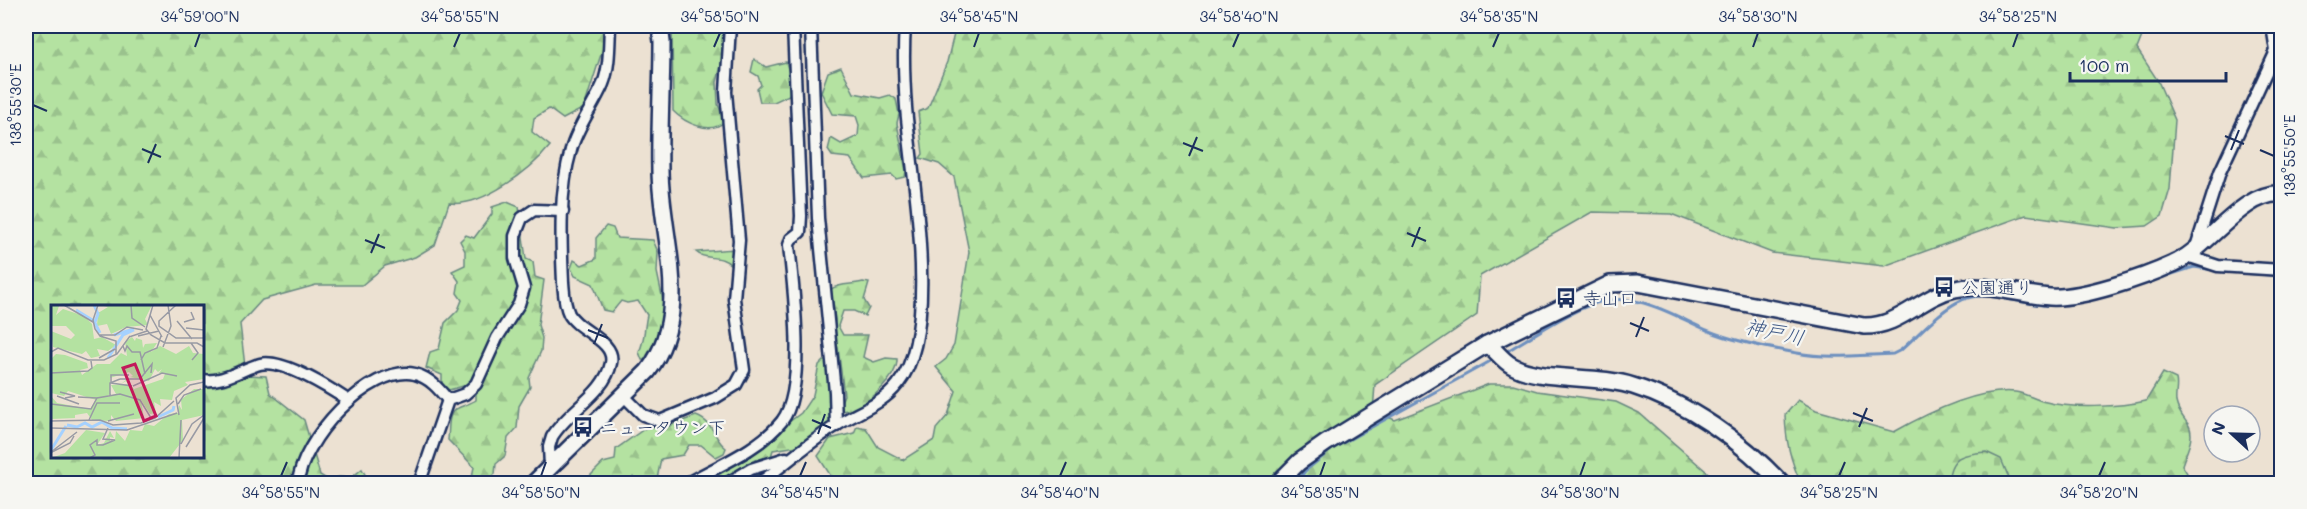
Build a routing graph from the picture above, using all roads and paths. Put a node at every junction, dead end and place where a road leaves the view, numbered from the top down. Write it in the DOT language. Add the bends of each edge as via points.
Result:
graph roads {
  1 [pos="610,26"];
  2 [pos="660,26"];
  3 [pos="730,26"];
  4 [pos="792,26"];
  5 [pos="811,26"];
  6 [pos="905,26"];
  7 [pos="2272,26"];
  8 [pos="2279,52"];
  9 [pos="2282,194"];
  10 [pos="563,211"];
  11 [pos="2191,253"];
  12 [pos="2282,270"];
  13 [pos="1487,344"];
  14 [pos="204,380"];
  15 [pos="623,395"];
  16 [pos="448,400"];
  17 [pos="349,401"];
  18 [pos="836,426"];
  19 [pos="790,457"];
  20 [pos="550,466"];
  21 [pos="298,483"];
  22 [pos="418,483"];
  23 [pos="533,483"];
  24 [pos="686,483"];
  25 [pos="726,483"];
  26 [pos="758,483"];
  27 [pos="1277,483"];
  28 [pos="1782,483"];
  1 -- 10 [label="street" via="603,83 571,149"];
  2 -- 15 [label="street" via="661,208 671,265 672,308 661,353"];
  3 -- 15 [label="street" via="726,92 739,240 734,299 744,370 736,385 722,394 660,421 643,415"];
  4 -- 24 [label="street" via="801,216 800,232 789,245 796,341 794,394 772,431"];
  5 -- 18 [label="street" via="818,218"];
  6 -- 18 [label="street" via="906,108 921,258 915,346 905,374 890,393"];
  7 -- 8 [label="street"];
  8 -- 11 [label="street" via="2220,172"];
  9 -- 11 [label="street" via="2263,195 2246,206"];
  10 -- 16 [label="street" via="534,210 519,221 515,258 524,288 519,304 496,338 476,384 465,394"];
  10 -- 20 [label="street" via="566,305 575,322 607,347 612,358 605,379 552,437"];
  11 -- 12 [label="street" via="2218,266"];
  11 -- 13 [label="street" via="2157,271 2067,297 1967,286 1952,289 1880,326 1623,282 1581,297"];
  13 -- 27 [label="street" via="1326,443"];
  13 -- 28 [label="street" via="1509,364 1533,374 1593,377 1653,393 1751,453"];
  14 -- 17 [label="street" via="269,363 317,382"];
  15 -- 20 [label="street"];
  16 -- 17 [label="street" via="428,380 406,374 369,385"];
  16 -- 22 [label="street"];
  17 -- 21 [label="street" via="309,449"];
  18 -- 19 [label="street"];
  19 -- 25 [label="street" via="751,469"];
  19 -- 26 [label="street"];
  20 -- 23 [label="street"];
}
